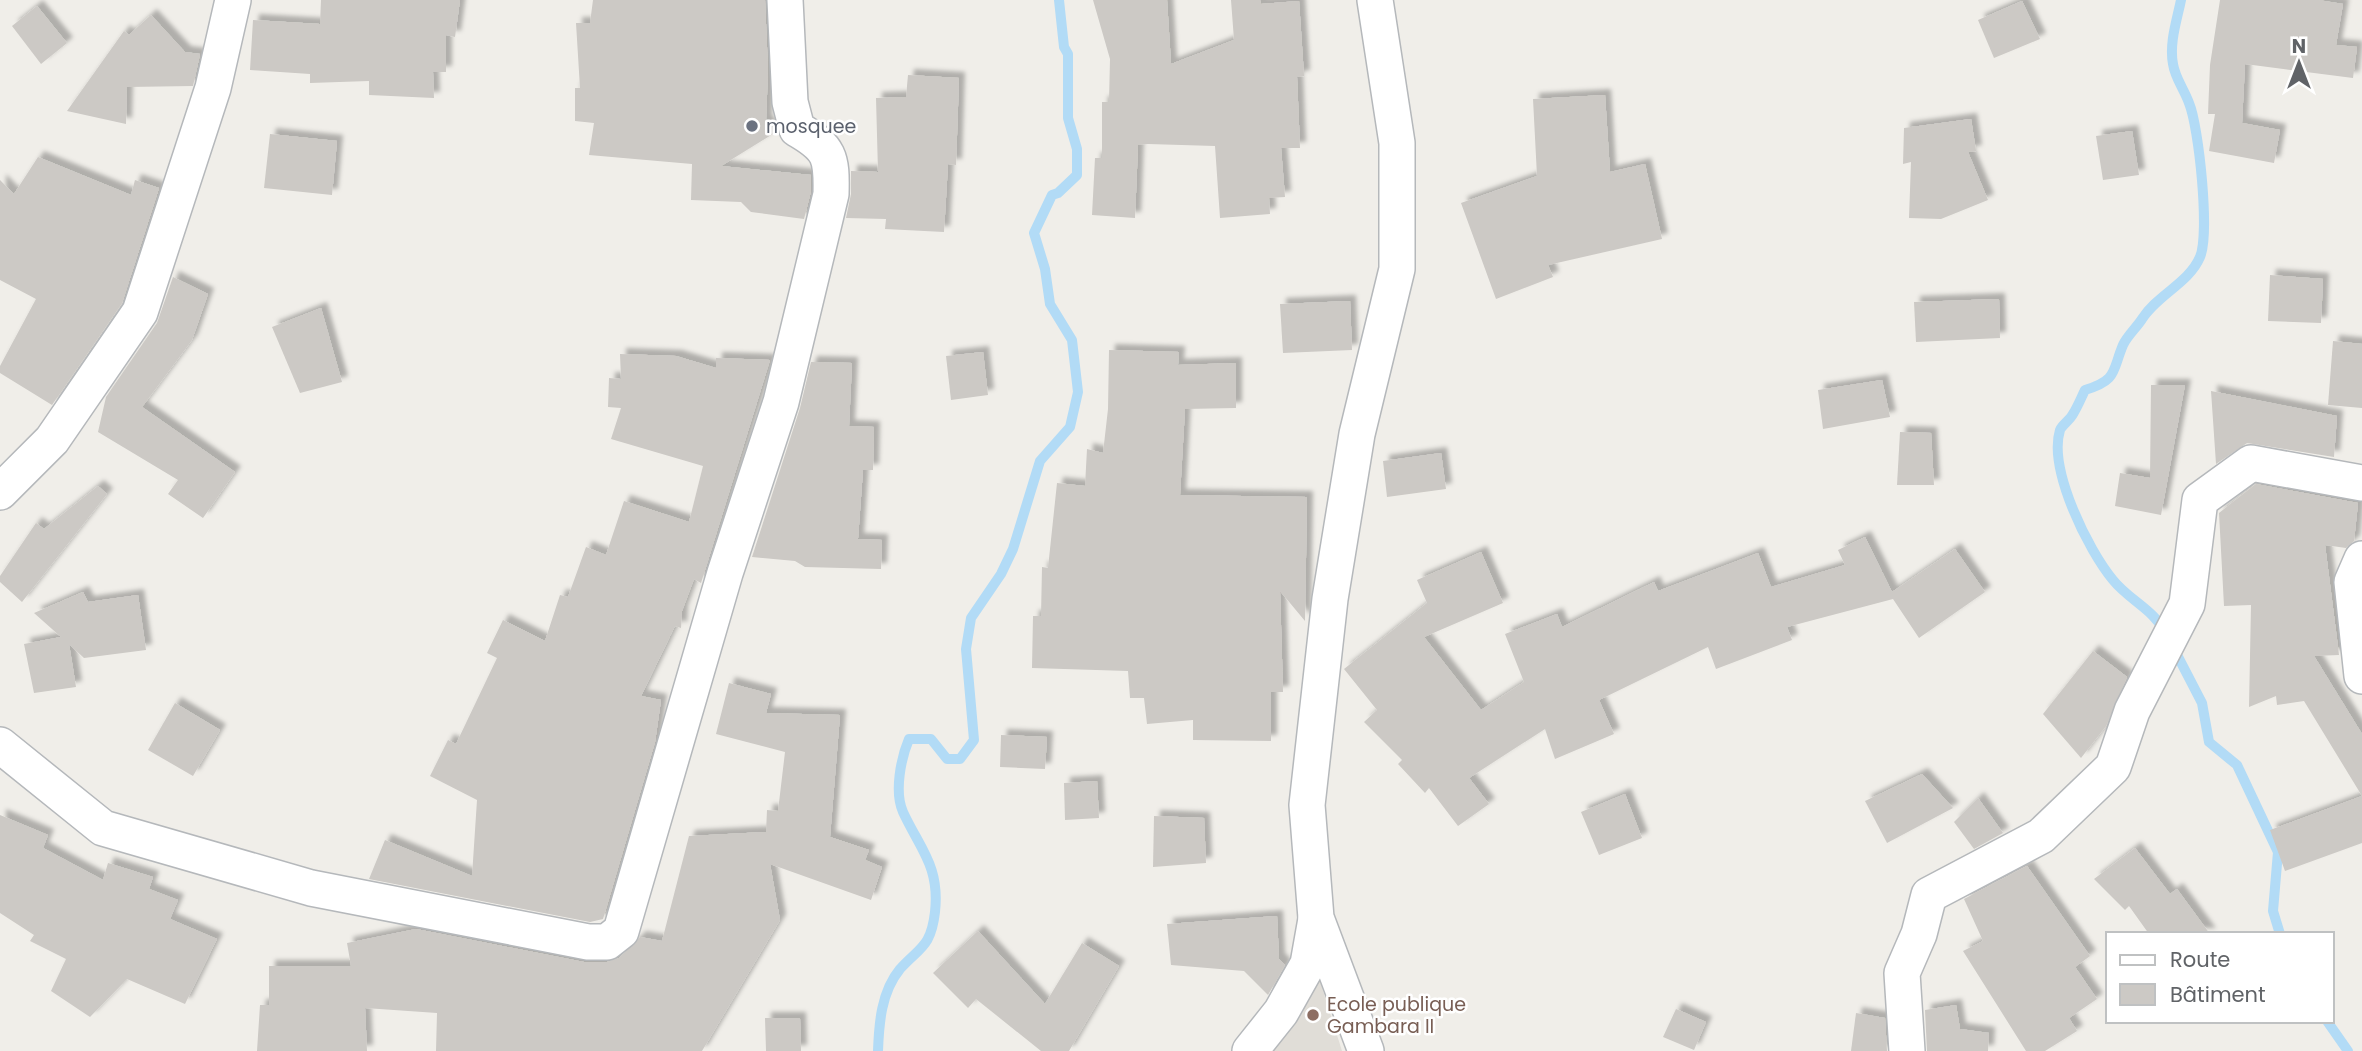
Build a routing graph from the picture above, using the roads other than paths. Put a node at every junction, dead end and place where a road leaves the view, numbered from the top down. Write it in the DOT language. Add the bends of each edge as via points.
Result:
graph roads {
  1 [pos="785,0"];
  2 [pos="1375,0"];
  3 [pos="228,2"];
  4 [pos="2362,483"];
  5 [pos="0,492"];
  6 [pos="2362,559"];
  7 [pos="2362,676"];
  8 [pos="0,744"];
  9 [pos="1316,918"];
  10 [pos="1250,1051"];
  11 [pos="1366,1051"];
  12 [pos="1907,1051"];
  1 -- 8 [label="street" via="790,102 797,129 819,141 832,161 831,194 781,402 725,573 621,931 607,942 588,942 357,898 103,828"];
  2 -- 9 [label="street" via="1397,143 1397,269 1357,434 1330,599 1307,805"];
  3 -- 5 [label="street" via="213,88 140,312 52,440"];
  4 -- 12 [label="street" via="2251,463 2200,500 2187,604 2132,711 2113,767 2041,836 1929,895 1902,973"];
  6 -- 7 [label="street" via="2352,582"];
  9 -- 10 [label="street" via="1308,964 1281,1012"];
  9 -- 11 [label="street"];
}
